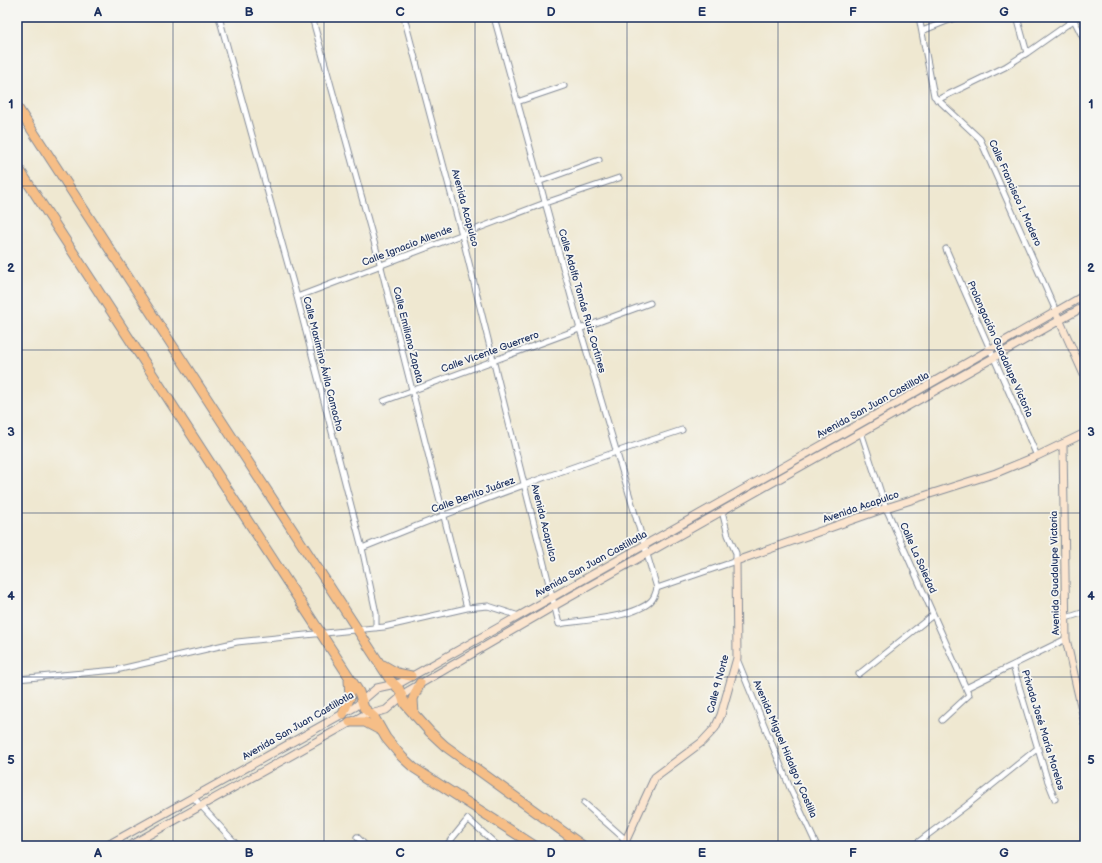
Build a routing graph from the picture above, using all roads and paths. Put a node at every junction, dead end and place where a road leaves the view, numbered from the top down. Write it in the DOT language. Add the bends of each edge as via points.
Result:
graph roads {
  1 [pos="219,17"];
  2 [pos="312,17"];
  3 [pos="404,17"];
  4 [pos="494,17"];
  5 [pos="919,17"];
  6 [pos="957,17"];
  7 [pos="1017,17"];
  8 [pos="1076,18"];
  9 [pos="922,31"];
  10 [pos="1085,42"];
  11 [pos="1027,54"];
  12 [pos="564,86"];
  13 [pos="937,100"];
  14 [pos="517,102"];
  15 [pos="17,107"];
  16 [pos="599,160"];
  17 [pos="17,166"];
  18 [pos="619,178"];
  19 [pos="538,182"];
  20 [pos="545,203"];
  21 [pos="462,235"];
  22 [pos="946,249"];
  23 [pos="381,267"];
  24 [pos="1085,295"];
  25 [pos="297,297"];
  26 [pos="650,303"];
  27 [pos="1085,306"];
  28 [pos="1056,311"];
  29 [pos="1060,320"];
  30 [pos="580,329"];
  31 [pos="990,349"];
  32 [pos="994,358"];
  33 [pos="492,360"];
  34 [pos="1085,377"];
  35 [pos="413,390"];
  36 [pos="384,400"];
  37 [pos="682,430"];
  38 [pos="861,432"];
  39 [pos="1085,433"];
  40 [pos="1063,444"];
  41 [pos="616,451"];
  42 [pos="1037,456"];
  43 [pos="524,486"];
  44 [pos="886,508"];
  45 [pos="722,511"];
  46 [pos="443,515"];
  47 [pos="644,546"];
  48 [pos="362,548"];
  49 [pos="646,554"];
  50 [pos="736,562"];
  51 [pos="658,588"];
  52 [pos="552,597"];
  53 [pos="554,606"];
  54 [pos="467,608"];
  55 [pos="1085,612"];
  56 [pos="519,616"];
  57 [pos="933,616"];
  58 [pos="1066,618"];
  59 [pos="376,628"];
  60 [pos="358,629"];
  61 [pos="319,632"];
  62 [pos="1066,639"];
  63 [pos="376,656"];
  64 [pos="737,658"];
  65 [pos="1013,666"];
  66 [pos="859,674"];
  67 [pos="411,676"];
  68 [pos="349,678"];
  69 [pos="17,679"];
  70 [pos="420,683"];
  71 [pos="394,685"];
  72 [pos="966,688"];
  73 [pos="401,696"];
  74 [pos="363,701"];
  75 [pos="370,713"];
  76 [pos="343,714"];
  77 [pos="414,715"];
  78 [pos="942,720"];
  79 [pos="350,722"];
  80 [pos="1085,723"];
  81 [pos="381,730"];
  82 [pos="1038,748"];
  83 [pos="193,797"];
  84 [pos="1055,799"];
  85 [pos="584,803"];
  86 [pos="202,806"];
  87 [pos="357,837"];
  88 [pos="232,840"];
  89 [pos="626,840"];
  90 [pos="106,846"];
  91 [pos="129,846"];
  92 [pos="226,846"];
  93 [pos="238,846"];
  94 [pos="366,846"];
  95 [pos="446,846"];
  96 [pos="498,846"];
  97 [pos="535,846"];
  98 [pos="583,846"];
  99 [pos="621,846"];
  100 [pos="817,846"];
  101 [pos="913,846"];
  1 -- 25 [label="street, Calle Maximino Ávila Camacho"];
  2 -- 23 [label="street, Calle Emiliano Zapata"];
  3 -- 21 [label="street, Avenida Acapulco"];
  4 -- 14 [label="street, Calle Adolfo Tomás Ruiz Cortines"];
  5 -- 9 [label="street"];
  6 -- 9 [label="street"];
  7 -- 11 [label="street"];
  8 -- 10 [label="street"];
  8 -- 11 [label="street"];
  9 -- 13 [label="street"];
  11 -- 13 [label="street"];
  12 -- 14 [label="street"];
  13 -- 28 [label="street, Calle Francisco I. Madero" via="980,139"];
  14 -- 19 [label="street, Calle Adolfo Tomás Ruiz Cortines"];
  15 -- 60 [label="highway"];
  16 -- 19 [label="street"];
  17 -- 61 [label="highway"];
  18 -- 20 [label="street, Calle Ignacio Allende"];
  19 -- 20 [label="street, Calle Adolfo Tomás Ruiz Cortines"];
  20 -- 21 [label="street, Calle Ignacio Allende"];
  20 -- 30 [label="street, Calle Adolfo Tomás Ruiz Cortines"];
  21 -- 23 [label="street, Calle Ignacio Allende"];
  21 -- 33 [label="street, Avenida Acapulco"];
  22 -- 31 [label="street, Prolongación Guadalupe Victoria"];
  23 -- 25 [label="street, Calle Ignacio Allende"];
  23 -- 35 [label="street, Calle Emiliano Zapata"];
  24 -- 28 [label="main road, Avenida San Juan Castillotla"];
  25 -- 48 [label="street, Calle Maximino Ávila Camacho"];
  26 -- 30 [label="street, Calle Vicente Guerrero"];
  27 -- 29 [label="main road, Avenida San Juan Castillotla"];
  28 -- 29 [label="main road, Calle Francisco I. Madero"];
  28 -- 31 [label="main road, Avenida San Juan Castillotla"];
  29 -- 32 [label="main road, Avenida San Juan Castillotla"];
  29 -- 34 [label="main road, Calle Francisco I. Madero"];
  30 -- 33 [label="street, Calle Vicente Guerrero"];
  30 -- 41 [label="street, Calle Adolfo Tomás Ruiz Cortines"];
  31 -- 32 [label="street, Prolongación Guadalupe Victoria"];
  31 -- 47 [label="main road, Avenida San Juan Castillotla"];
  32 -- 38 [label="main road, Avenida San Juan Castillotla"];
  32 -- 42 [label="street, Prolongación Guadalupe Victoria"];
  33 -- 35 [label="street, Calle Vicente Guerrero"];
  33 -- 43 [label="street, Avenida Acapulco"];
  35 -- 36 [label="street, Calle Vicente Guerrero"];
  35 -- 46 [label="street, Calle Emiliano Zapata"];
  37 -- 41 [label="street, Calle Benito Juárez"];
  38 -- 44 [label="street, Calle La Soledad"];
  38 -- 45 [label="main road, Avenida San Juan Castillotla"];
  39 -- 40 [label="main road, Avenida Acapulco"];
  40 -- 42 [label="main road, Avenida Acapulco"];
  40 -- 58 [label="main road, Avenida Guadalupe Victoria"];
  41 -- 43 [label="street, Calle Benito Juárez"];
  41 -- 47 [label="street, Calle Adolfo Tomás Ruiz Cortines"];
  42 -- 44 [label="main road, Avenida Acapulco" via="996,473"];
  43 -- 46 [label="street, Calle Benito Juárez"];
  43 -- 52 [label="street, Avenida Acapulco"];
  44 -- 50 [label="main road, Avenida Acapulco"];
  44 -- 57 [label="street, Calle La Soledad"];
  45 -- 49 [label="main road, Avenida San Juan Castillotla"];
  45 -- 50 [label="street" via="736,553"];
  46 -- 48 [label="street, Calle Benito Juárez"];
  46 -- 54 [label="street, Calle Emiliano Zapata"];
  47 -- 49 [label="street, Calle Adolfo Tomás Ruiz Cortines"];
  47 -- 52 [label="main road, Avenida San Juan Castillotla"];
  48 -- 59 [label="street, Calle Maximino Ávila Camacho" via="376,613"];
  49 -- 51 [label="street, Calle Adolfo Tomás Ruiz Cortines"];
  49 -- 53 [label="main road, Avenida San Juan Castillotla"];
  50 -- 51 [label="street, Avenida Acapulco"];
  50 -- 64 [label="main road, Calle 9 Norte"];
  51 -- 53 [label="street, Avenida Acapulco" via="652,600 629,614 559,624"];
  52 -- 53 [label="street, Avenida Acapulco"];
  52 -- 56 [label="main road, Avenida San Juan Castillotla"];
  53 -- 70 [label="main road, Avenida San Juan Castillotla"];
  54 -- 56 [label="street" via="488,606"];
  54 -- 59 [label="street"];
  55 -- 58 [label="street"];
  56 -- 67 [label="main road, Avenida San Juan Castillotla"];
  57 -- 66 [label="street"];
  57 -- 72 [label="street, Calle La Soledad"];
  58 -- 62 [label="main road, Avenida Guadalupe Victoria"];
  59 -- 60 [label="street"];
  60 -- 61 [label="street"];
  60 -- 63 [label="highway"];
  61 -- 68 [label="highway"];
  61 -- 69 [label="street" via="237,642 116,670"];
  62 -- 65 [label="street"];
  62 -- 80 [label="main road, Avenida Guadalupe Victoria"];
  63 -- 67 [label="highway" via="392,672"];
  63 -- 71 [label="highway"];
  64 -- 89 [label="main road, Calle 9 Norte" via="726,702 715,728 693,749 655,777"];
  64 -- 100 [label="street, Avenida Miguel Hidalgo y Costilla" via="790,788"];
  65 -- 72 [label="street"];
  65 -- 82 [label="street, Privada José María Morelos"];
  67 -- 71 [label="main road, Avenida San Juan Castillotla"];
  68 -- 74 [label="highway"];
  68 -- 76 [label="highway" via="350,697"];
  70 -- 73 [label="main road, Avenida San Juan Castillotla"];
  70 -- 77 [label="highway" via="413,699"];
  71 -- 73 [label="highway" via="399,689"];
  71 -- 74 [label="main road, Avenida San Juan Castillotla" via="377,688"];
  72 -- 78 [label="street" via="969,697"];
  73 -- 75 [label="main road, Avenida San Juan Castillotla" via="382,712"];
  73 -- 77 [label="highway"];
  74 -- 75 [label="highway" via="364,708"];
  74 -- 76 [label="main road, Avenida San Juan Castillotla"];
  75 -- 79 [label="main road, Avenida San Juan Castillotla"];
  75 -- 81 [label="highway"];
  76 -- 83 [label="main road, Avenida San Juan Castillotla"];
  77 -- 98 [label="highway" via="445,746"];
  79 -- 81 [label="highway" via="365,722"];
  79 -- 86 [label="main road, Avenida San Juan Castillotla"];
  81 -- 97 [label="highway" via="414,768"];
  82 -- 84 [label="street, Privada José María Morelos"];
  82 -- 101 [label="street"];
  83 -- 86 [label="street"];
  83 -- 90 [label="main road, Avenida San Juan Castillotla"];
  85 -- 89 [label="street"];
  86 -- 88 [label="street"];
  86 -- 91 [label="main road, Avenida San Juan Castillotla"];
  87 -- 94 [label="street"];
  88 -- 92 [label="street"];
  88 -- 93 [label="street"];
  89 -- 99 [label="main road, Calle 9 Norte"];
  95 -- 96 [label="street" via="468,819"];
}
